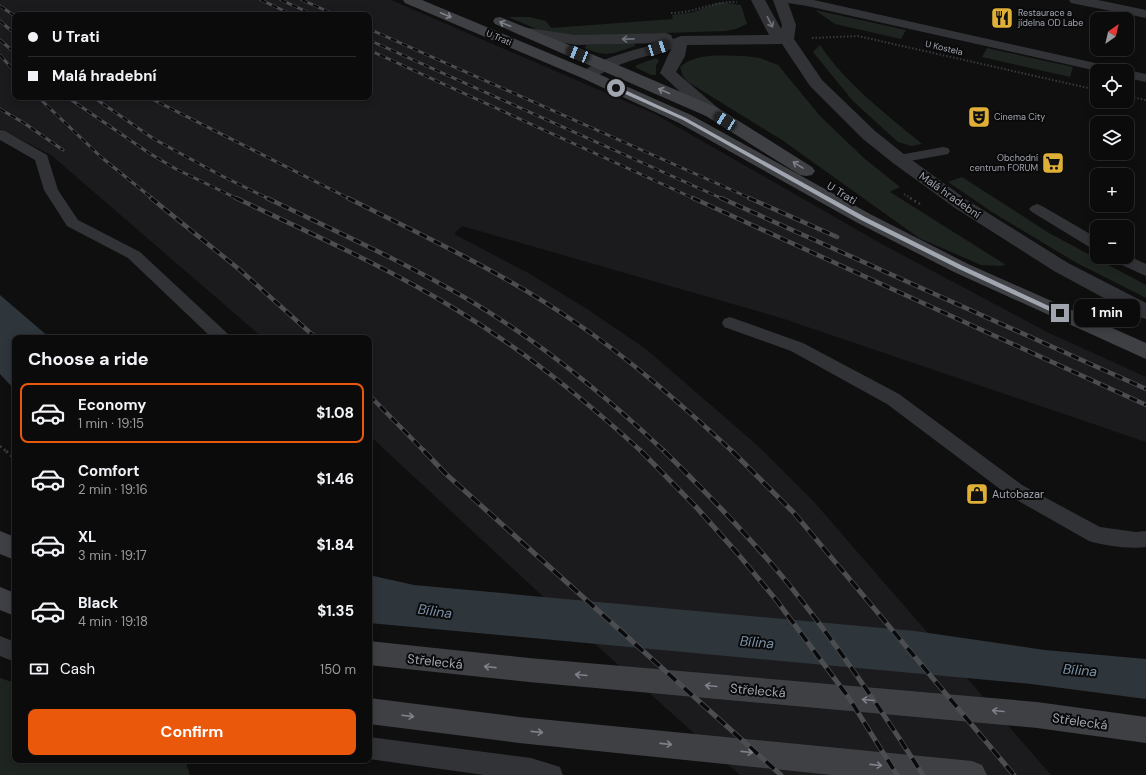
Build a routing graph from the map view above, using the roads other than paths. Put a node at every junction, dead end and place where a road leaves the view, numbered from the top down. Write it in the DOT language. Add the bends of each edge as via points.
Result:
graph roads {
  1 [pos="410,0"];
  2 [pos="758,0"];
  3 [pos="780,0"];
  4 [pos="785,0"];
  5 [pos="1077,0"];
  6 [pos="1146,14"];
  7 [pos="488,17"];
  8 [pos="522,31"];
  9 [pos="786,39"];
  10 [pos="681,41"];
  11 [pos="606,65"];
  12 [pos="1090,66"];
  13 [pos="588,75"];
  14 [pos="1134,75"];
  15 [pos="1146,78"];
  16 [pos="712,112"];
  17 [pos="0,134"];
  18 [pos="943,151"];
  19 [pos="899,159"];
  20 [pos="1090,232"];
  21 [pos="1090,241"];
  22 [pos="1134,256"];
  23 [pos="1146,262"];
  24 [pos="1132,264"];
  25 [pos="961,268"];
  26 [pos="1146,271"];
  27 [pos="1146,312"];
  28 [pos="730,323"];
  29 [pos="219,335"];
  30 [pos="1146,352"];
  31 [pos="1146,539"];
  32 [pos="0,541"];
  33 [pos="12,548"];
  34 [pos="0,598"];
  35 [pos="12,604"];
  36 [pos="0,646"];
  37 [pos="12,651"];
  38 [pos="372,654"];
  39 [pos="372,711"];
  40 [pos="1146,730"];
  41 [pos="372,748"];
  42 [pos="551,775"];
  43 [pos="972,775"];
  1 -- 13 [label="street, U Trati, one-way"];
  2 -- 9 [label="street, Malá hradební, one-way" via="775,32"];
  3 -- 9 [label="street" via="789,25"];
  4 -- 12 [label="lane" via="807,2"];
  5 -- 6 [label="street"];
  8 -- 7 [label="street, U Trati, one-way"];
  10 -- 8 [label="street, U Trati, one-way" via="672,38 575,40"];
  8 -- 11 [label="street, U Trati"];
  9 -- 10 [label="street, U Trati"];
  9 -- 19 [label="street, Malá hradební" via="816,83 869,135"];
  10 -- 11 [label="street, U Trati"];
  10 -- 16 [label="street, U Trati" via="668,73"];
  11 -- 13 [label="street, U Trati"];
  16 -- 11 [label="street, U Trati, one-way"];
  13 -- 25 [label="street, U Trati" via="685,119 863,218"];
  14 -- 15 [label="lane"];
  25 -- 16 [label="street, U Trati, one-way"];
  17 -- 29 [label="lane" via="42,158 51,190 72,223 134,255"];
  18 -- 19 [label="lane"];
  19 -- 27 [label="street, Malá hradební" via="961,204 1061,267"];
  20 -- 21 [label="lane" via="1040,207"];
  22 -- 23 [label="lane"];
  24 -- 26 [label="lane"];
  25 -- 30 [label="street"];
  28 -- 31 [label="lane" via="797,347 893,400 1015,490 1096,535"];
  32 -- 33 [label="street"];
  34 -- 35 [label="street"];
  36 -- 37 [label="lane"];
  40 -- 38 [label="street, Střelecká, one-way" via="1036,715"];
  39 -- 43 [label="street, one-way" via="520,730"];
  41 -- 42 [label="lane"];
}
